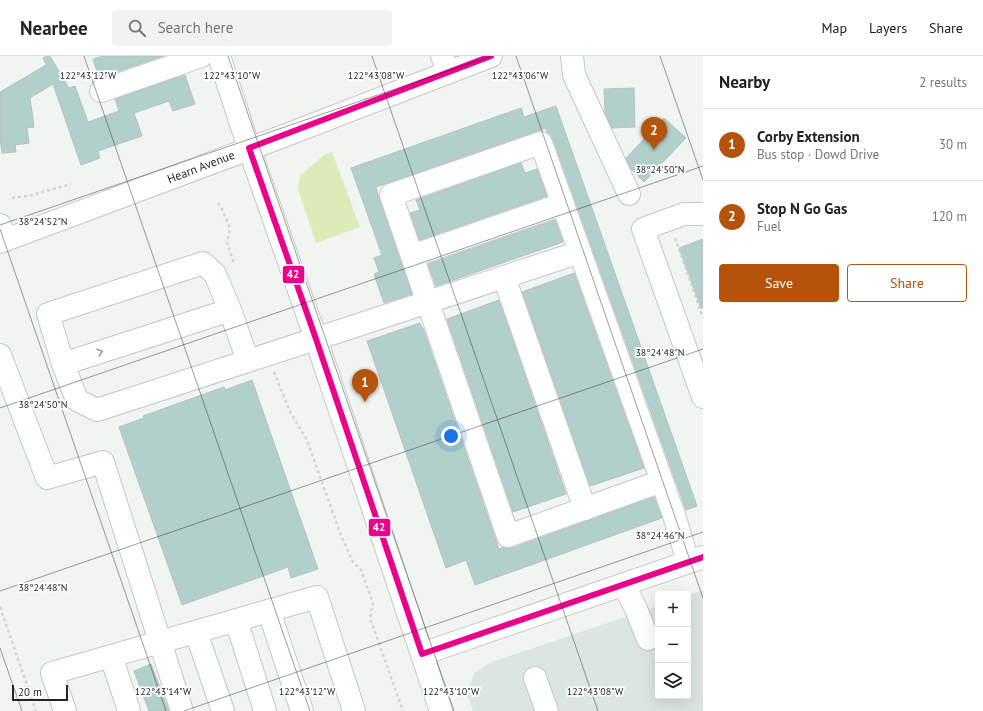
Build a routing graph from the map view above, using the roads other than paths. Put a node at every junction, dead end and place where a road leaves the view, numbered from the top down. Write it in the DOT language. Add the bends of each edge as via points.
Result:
graph roads {
  1 [pos="201,56"];
  2 [pos="219,56"];
  3 [pos="491,56"];
  4 [pos="572,56"];
  5 [pos="445,64"];
  6 [pos="101,91"];
  7 [pos="249,148"];
  8 [pos="629,194"];
  9 [pos="563,204"];
  10 [pos="703,214"];
  11 [pos="2,236"];
  12 [pos="580,252"];
  13 [pos="412,256"];
  14 [pos="504,277"];
  15 [pos="427,302"];
  16 [pos="230,310"];
  17 [pos="316,339"];
  18 [pos="0,355"];
  19 [pos="248,361"];
  20 [pos="63,364"];
  21 [pos="703,397"];
  22 [pos="662,482"];
  23 [pos="585,509"];
  24 [pos="696,559"];
  25 [pos="624,585"];
  26 [pos="269,611"];
  27 [pos="236,620"];
  28 [pos="196,632"];
  29 [pos="648,639"];
  30 [pos="160,642"];
  31 [pos="422,654"];
  32 [pos="111,656"];
  33 [pos="535,678"];
  34 [pos="65,711"];
  35 [pos="129,711"];
  36 [pos="182,711"];
  37 [pos="223,711"];
  38 [pos="266,711"];
  39 [pos="302,711"];
  40 [pos="354,711"];
  41 [pos="441,711"];
  42 [pos="547,711"];
  1 -- 6 [label="street"];
  2 -- 7 [label="street"];
  3 -- 5 [label="street, Hearn Avenue"];
  4 -- 8 [label="street" via="574,75"];
  5 -- 7 [label="street, Hearn Avenue"];
  7 -- 11 [label="street, Hearn Avenue"];
  7 -- 17 [label="street"];
  9 -- 12 [label="street"];
  9 -- 13 [label="street"];
  9 -- 13 [label="street" via="541,144 391,195"];
  10 -- 21 [label="street" via="684,214 643,229"];
  12 -- 14 [label="street"];
  12 -- 22 [label="street"];
  13 -- 15 [label="street"];
  14 -- 15 [label="street"];
  14 -- 23 [label="street"];
  15 -- 17 [label="street"];
  15 -- 23 [label="street" via="508,536"];
  16 -- 19 [label="street"];
  20 -- 16 [label="street, one-way"];
  16 -- 20 [label="street" via="215,274 203,263 48,314"];
  17 -- 19 [label="street"];
  17 -- 31 [label="street"];
  18 -- 30 [label="street" via="47,478 103,462"];
  19 -- 20 [label="street" via="96,410 77,400"];
  22 -- 23 [label="street"];
  22 -- 24 [label="street" via="674,515"];
  24 -- 25 [label="street"];
  25 -- 29 [label="street"];
  25 -- 31 [label="street"];
  26 -- 27 [label="street"];
  26 -- 39 [label="street"];
  26 -- 40 [label="street" via="317,597"];
  27 -- 28 [label="street"];
  27 -- 38 [label="street"];
  28 -- 30 [label="street"];
  28 -- 37 [label="street"];
  30 -- 32 [label="street"];
  30 -- 36 [label="street"];
  31 -- 41 [label="street"];
  32 -- 34 [label="street" via="52,673"];
  32 -- 35 [label="street"];
  33 -- 42 [label="street"];
}
